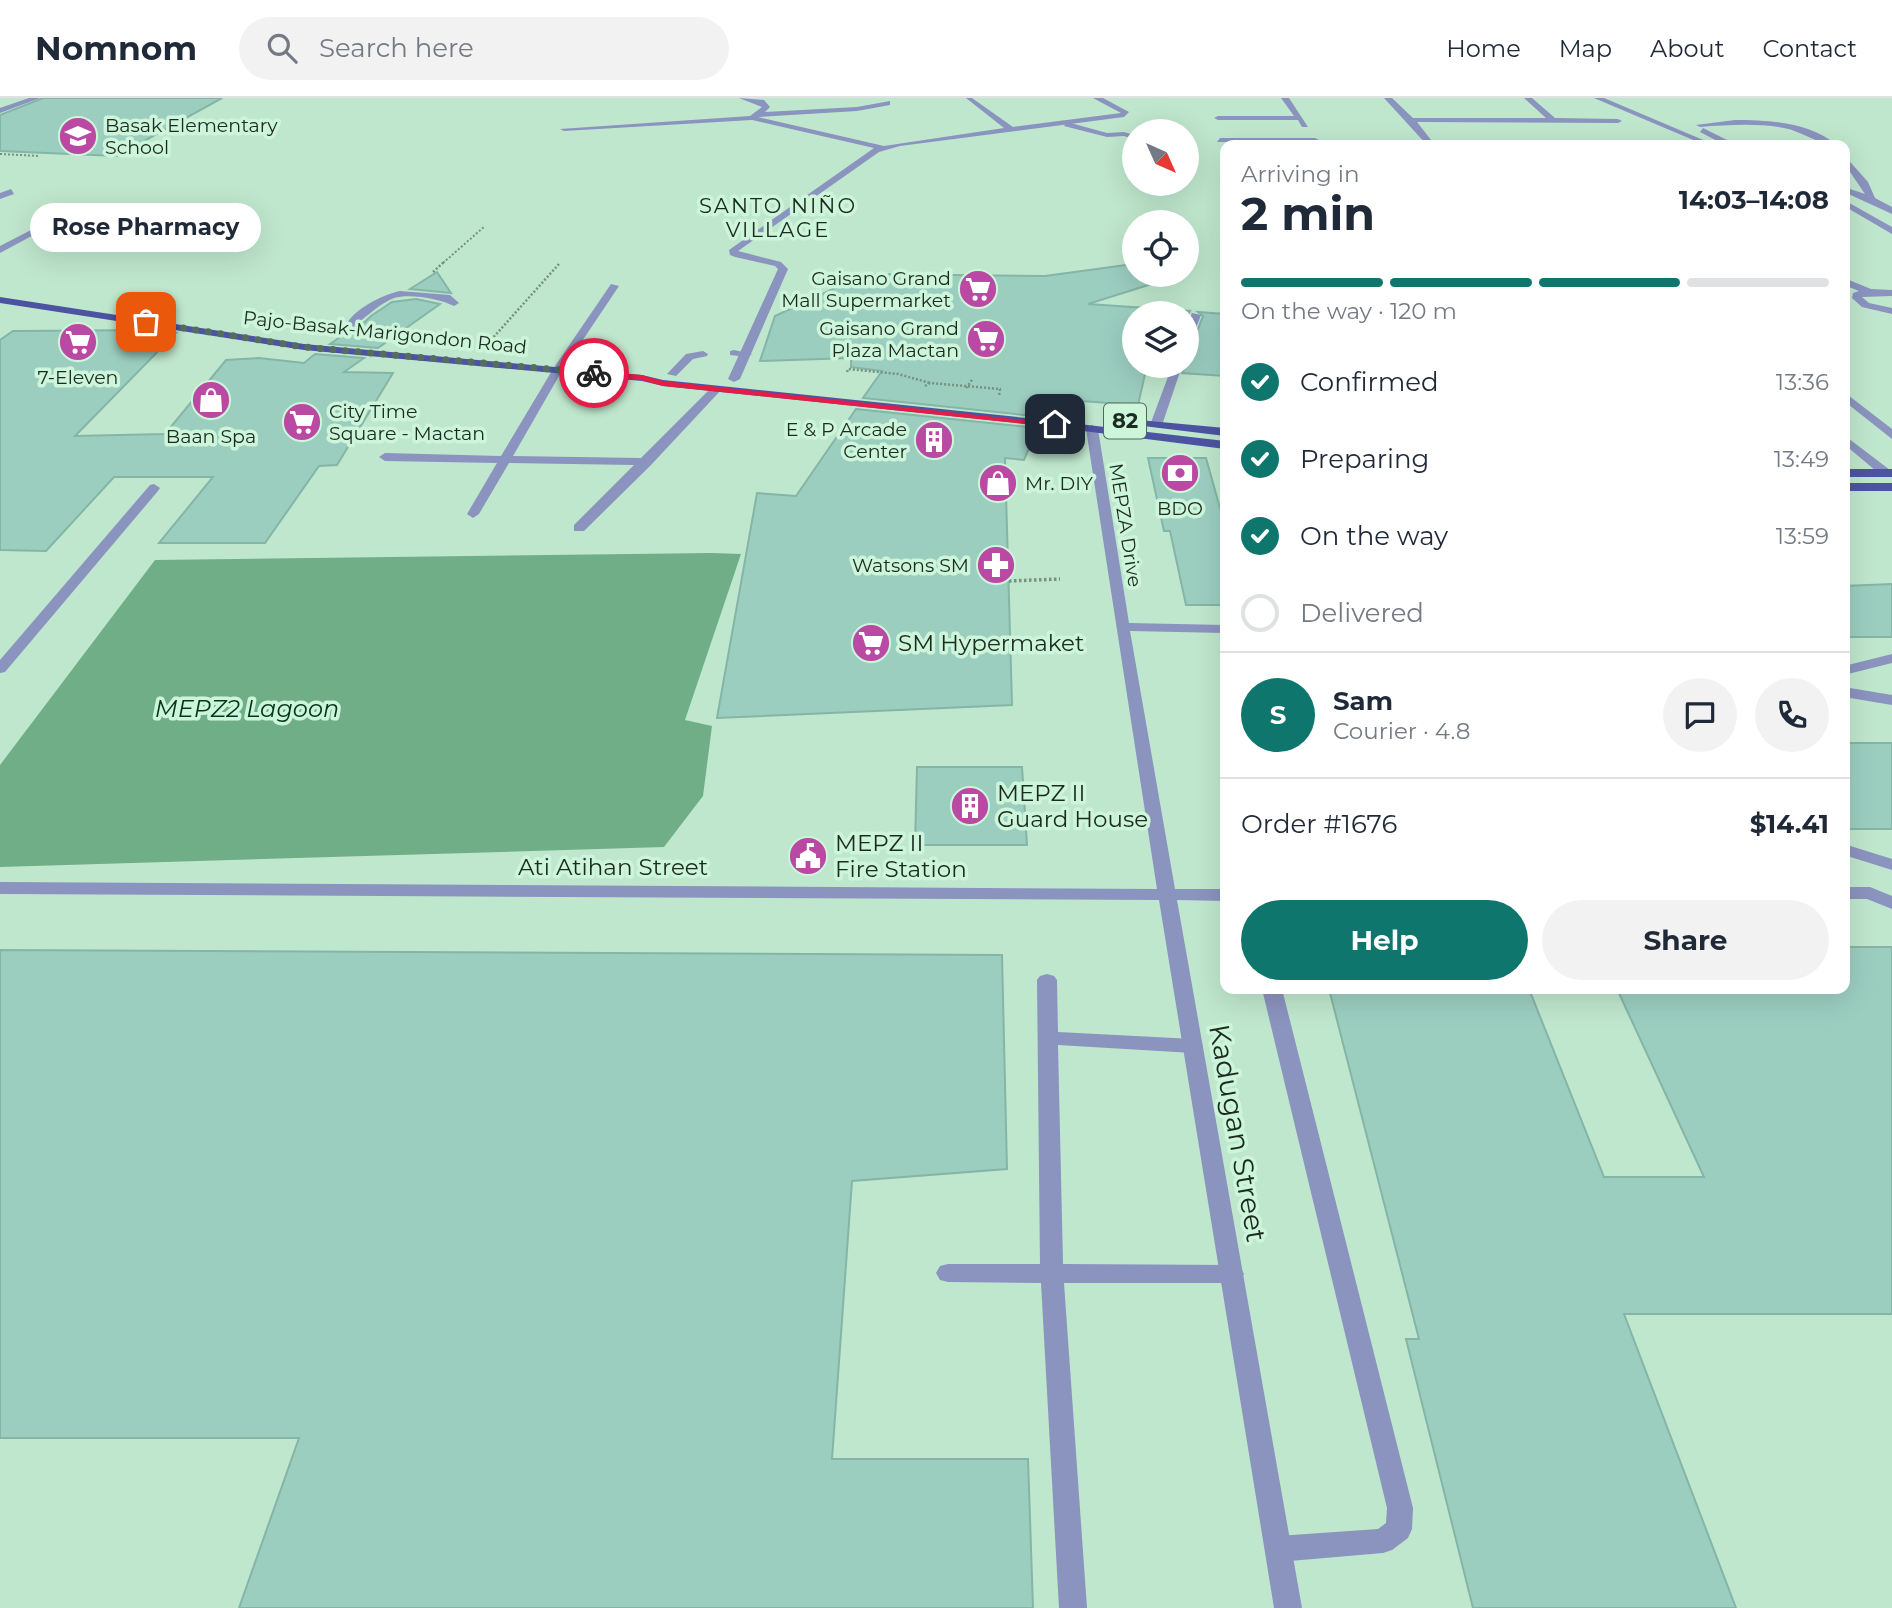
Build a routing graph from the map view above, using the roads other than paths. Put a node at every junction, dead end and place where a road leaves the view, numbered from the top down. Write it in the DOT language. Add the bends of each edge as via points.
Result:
graph roads {
  1 [pos="36,98"];
  2 [pos="743,98"];
  3 [pos="1097,98"];
  4 [pos="1285,98"];
  5 [pos="1388,98"];
  6 [pos="1528,98"];
  7 [pos="1598,98"];
  8 [pos="969,99"];
  9 [pos="887,103"];
  10 [pos="0,111"];
  11 [pos="755,116"];
  12 [pos="1218,118"];
  13 [pos="1300,118"];
  14 [pos="1411,120"];
  15 [pos="1516,121"];
  16 [pos="1553,121"];
  17 [pos="1618,121"];
  18 [pos="1067,124"];
  19 [pos="1524,128"];
  20 [pos="564,129"];
  21 [pos="1013,131"];
  22 [pos="1122,134"];
  23 [pos="1532,136"];
  24 [pos="1315,140"];
  25 [pos="1427,140"];
  26 [pos="1536,140"];
  27 [pos="1699,140"];
  28 [pos="1721,140"];
  29 [pos="1826,140"];
  30 [pos="885,148"];
  31 [pos="1850,165"];
  32 [pos="1850,191"];
  33 [pos="11,192"];
  34 [pos="0,196"];
  35 [pos="1871,199"];
  36 [pos="1850,205"];
  37 [pos="1892,211"];
  38 [pos="1892,231"];
  39 [pos="34,232"];
  40 [pos="0,250"];
  41 [pos="1850,284"];
  42 [pos="614,286"];
  43 [pos="1869,292"];
  44 [pos="1892,293"];
  45 [pos="0,300"];
  46 [pos="454,303"];
  47 [pos="1892,311"];
  48 [pos="350,327"];
  49 [pos="703,354"];
  50 [pos="734,354"];
  51 [pos="747,354"];
  52 [pos="558,369"];
  53 [pos="672,374"];
  54 [pos="642,378"];
  55 [pos="1173,378"];
  56 [pos="734,379"];
  57 [pos="716,389"];
  58 [pos="1850,400"];
  59 [pos="1156,425"];
  60 [pos="1092,429"];
  61 [pos="1220,431"];
  62 [pos="1892,435"];
  63 [pos="1850,443"];
  64 [pos="1220,444"];
  65 [pos="385,457"];
  66 [pos="506,460"];
  67 [pos="647,462"];
  68 [pos="1850,473"];
  69 [pos="1890,475"];
  70 [pos="1850,487"];
  71 [pos="1892,487"];
  72 [pos="154,488"];
  73 [pos="473,514"];
  74 [pos="579,528"];
  75 [pos="1122,627"];
  76 [pos="1220,629"];
  77 [pos="1892,658"];
  78 [pos="0,668"];
  79 [pos="1850,669"];
  80 [pos="1850,693"];
  81 [pos="1892,700"];
  82 [pos="1850,851"];
  83 [pos="1892,865"];
  84 [pos="0,888"];
  85 [pos="1850,893"];
  86 [pos="1220,895"];
  87 [pos="1167,896"];
  88 [pos="1892,904"];
  89 [pos="1047,980"];
  90 [pos="1273,994"];
  91 [pos="1048,1038"];
  92 [pos="1193,1046"];
  93 [pos="948,1273"];
  94 [pos="1052,1273"];
  95 [pos="1232,1274"];
  96 [pos="1278,1549"];
  97 [pos="1073,1608"];
  98 [pos="1288,1608"];
  1 -- 10 [label="street"];
  2 -- 11 [label="street" via="766,107"];
  3 -- 18 [label="street" via="1124,115"];
  4 -- 13 [label="street"];
  5 -- 14 [label="street"];
  6 -- 16 [label="street"];
  7 -- 27 [label="street"];
  8 -- 21 [label="street"];
  9 -- 11 [label="street"];
  11 -- 20 [label="street"];
  11 -- 30 [label="street"];
  12 -- 13 [label="street"];
  13 -- 24 [label="street"];
  14 -- 15 [label="street"];
  14 -- 25 [label="street"];
  15 -- 16 [label="street"];
  15 -- 19 [label="street"];
  16 -- 17 [label="street"];
  18 -- 21 [label="street"];
  18 -- 22 [label="street" via="1107,135"];
  21 -- 30 [label="street"];
  23 -- 26 [label="street"];
  28 -- 29 [label="street" via="1700,125 1753,122 1790,126"];
  30 -- 51 [label="street" via="734,250 783,269"];
  31 -- 35 [label="street"];
  32 -- 35 [label="street"];
  33 -- 34 [label="street"];
  35 -- 37 [label="street"];
  36 -- 38 [label="street"];
  39 -- 40 [label="street"];
  41 -- 43 [label="street"];
  42 -- 52 [label="street"];
  43 -- 44 [label="street"];
  43 -- 47 [label="street" via="1857,298"];
  45 -- 52 [label="main road, Pajo-Basak-Marigondon Road / 82" via="304,347"];
  46 -- 48 [label="street" via="450,298 400,294 388,297"];
  49 -- 53 [label="street" via="690,356"];
  50 -- 51 [label="street"];
  51 -- 56 [label="street"];
  52 -- 54 [label="main road, Pajo-Basak-Marigondon Road / 82"];
  52 -- 66 [label="street"];
  53 -- 54 [label="main road, Pajo-Basak-Marigondon Road / 82"];
  53 -- 56 [label="main road, Pajo-Basak-Marigondon Road / 82"];
  54 -- 57 [label="main road, Pajo-Basak-Marigondon Road / 82"];
  55 -- 59 [label="street"];
  56 -- 59 [label="main road, Pajo-Basak-Marigondon Road / 82"];
  57 -- 60 [label="main road, Pajo-Basak-Marigondon Road / 82"];
  57 -- 67 [label="street"];
  58 -- 62 [label="street"];
  59 -- 61 [label="main road, Pajo-Basak-Marigondon Road / 82"];
  60 -- 64 [label="main road, Pajo-Basak-Marigondon Road / 82"];
  60 -- 75 [label="street, MEPZA Drive"];
  63 -- 69 [label="street"];
  65 -- 66 [label="street"];
  66 -- 67 [label="street"];
  66 -- 73 [label="street"];
  67 -- 74 [label="street"];
  68 -- 69 [label="main road"];
  70 -- 71 [label="main road"];
  72 -- 78 [label="street"];
  75 -- 76 [label="street"];
  75 -- 87 [label="street, Kadugan Street"];
  77 -- 79 [label="street"];
  80 -- 81 [label="street"];
  82 -- 83 [label="street"];
  84 -- 87 [label="street, Ati Atihan Street"];
  85 -- 88 [label="street" via="1870,893"];
  86 -- 87 [label="street, Ati Atihan Street"];
  87 -- 92 [label="street, Kadugan Street"];
  89 -- 91 [label="street"];
  90 -- 96 [label="street" via="1400,1508 1399,1529 1383,1541"];
  91 -- 92 [label="street"];
  91 -- 94 [label="street"];
  92 -- 95 [label="street, Kadugan Street"];
  93 -- 94 [label="street"];
  94 -- 95 [label="street"];
  94 -- 97 [label="street"];
  95 -- 96 [label="street, Kadugan Street"];
  96 -- 98 [label="street, Kadugan Street"];
}
